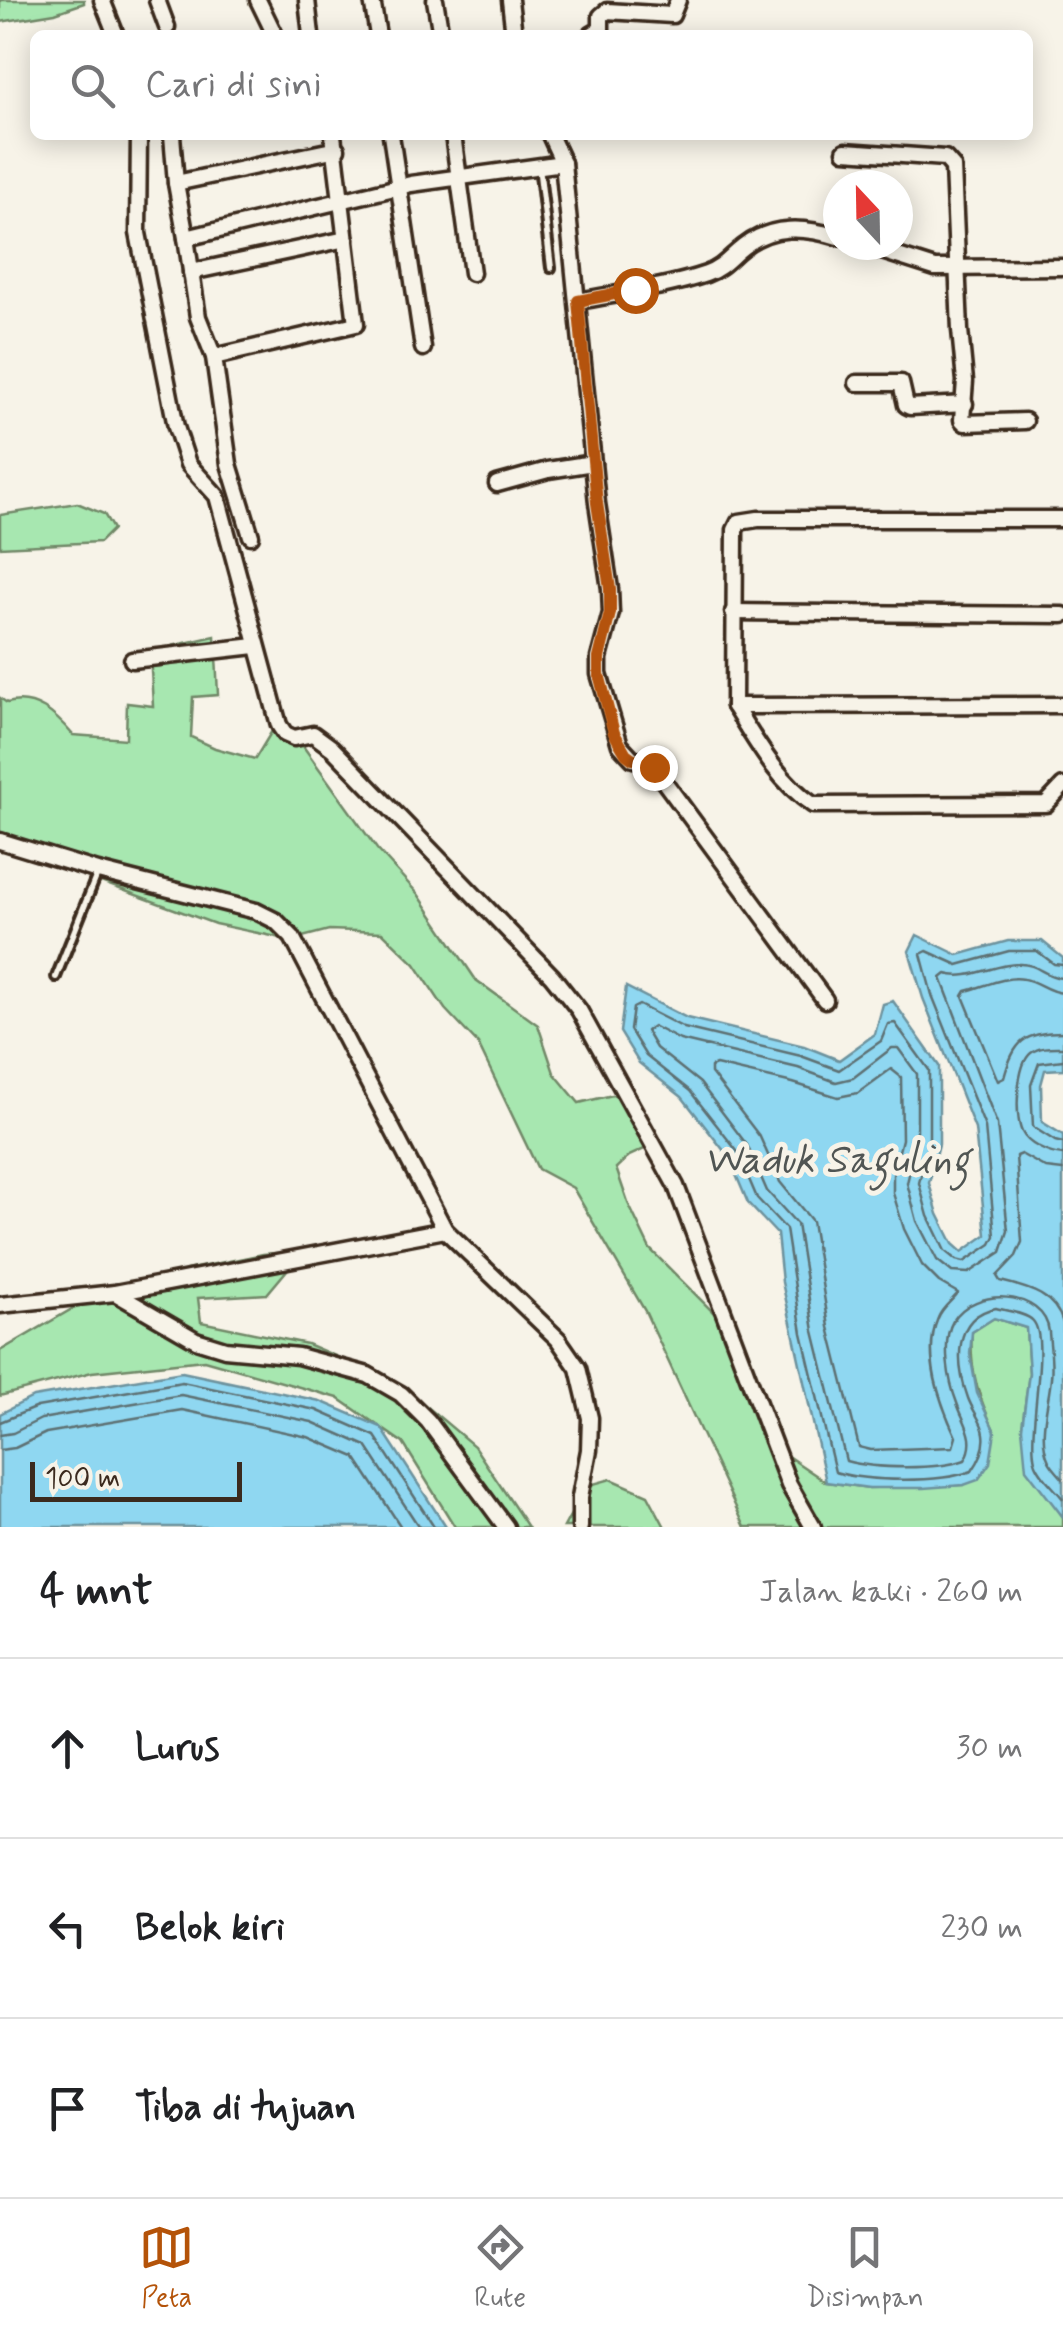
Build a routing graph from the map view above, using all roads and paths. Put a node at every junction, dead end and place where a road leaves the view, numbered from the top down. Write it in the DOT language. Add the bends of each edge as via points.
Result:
graph roads {
  1 [pos="102,0"];
  2 [pos="157,0"];
  3 [pos="258,0"];
  4 [pos="307,0"];
  5 [pos="372,0"];
  6 [pos="435,0"];
  7 [pos="510,0"];
  8 [pos="678,0"];
  9 [pos="168,27"];
  10 [pos="114,30"];
  11 [pos="273,30"];
  12 [pos="310,30"];
  13 [pos="377,30"];
  14 [pos="441,30"];
  15 [pos="513,30"];
  16 [pos="598,30"];
  17 [pos="139,140"];
  18 [pos="172,140"];
  19 [pos="392,140"];
  20 [pos="454,140"];
  21 [pos="552,140"];
  22 [pos="335,142"];
  23 [pos="846,152"];
  24 [pos="563,163"];
  25 [pos="539,164"];
  26 [pos="458,175"];
  27 [pos="176,182"];
  28 [pos="398,188"];
  29 [pos="341,200"];
  30 [pos="823,233"];
  31 [pos="186,238"];
  32 [pos="346,239"];
  33 [pos="910,260"];
  34 [pos="1063,267"];
  35 [pos="550,268"];
  36 [pos="959,269"];
  37 [pos="191,272"];
  38 [pos="472,274"];
  39 [pos="578,301"];
  40 [pos="423,348"];
  41 [pos="214,358"];
  42 [pos="856,383"];
  43 [pos="964,404"];
  44 [pos="1025,422"];
  45 [pos="593,463"];
  46 [pos="497,484"];
  47 [pos="1063,519"];
  48 [pos="252,536"];
  49 [pos="733,612"];
  50 [pos="1063,615"];
  51 [pos="255,646"];
  52 [pos="132,660"];
  53 [pos="1063,705"];
  54 [pos="734,706"];
  55 [pos="1063,786"];
  56 [pos="0,841"];
  57 [pos="98,871"];
  58 [pos="56,977"];
  59 [pos="826,1000"];
  60 [pos="445,1230"];
  61 [pos="115,1293"];
  62 [pos="0,1305"];
  63 [pos="506,1527"];
  64 [pos="580,1527"];
  65 [pos="813,1527"];
  1 -- 10 [label="street"];
  2 -- 9 [label="street"];
  3 -- 11 [label="street"];
  4 -- 12 [label="street"];
  5 -- 13 [label="street"];
  6 -- 14 [label="street"];
  7 -- 15 [label="street"];
  8 -- 16 [label="street" via="672,16 608,12"];
  17 -- 51 [label="street" via="138,233 176,427 188,464 217,496"];
  18 -- 27 [label="street"];
  19 -- 28 [label="street"];
  20 -- 26 [label="street"];
  21 -- 24 [label="street"];
  22 -- 27 [label="street"];
  22 -- 29 [label="street"];
  23 -- 36 [label="street" via="950,161"];
  24 -- 25 [label="street"];
  24 -- 39 [label="street"];
  25 -- 26 [label="street"];
  25 -- 35 [label="lane"];
  26 -- 28 [label="street"];
  26 -- 38 [label="street"];
  27 -- 31 [label="street"];
  28 -- 29 [label="street"];
  28 -- 40 [label="street"];
  29 -- 31 [label="street"];
  29 -- 32 [label="street"];
  30 -- 39 [label="street" via="764,233 711,272"];
  31 -- 37 [label="street"];
  32 -- 37 [label="street"];
  32 -- 41 [label="street" via="356,324"];
  33 -- 36 [label="street"];
  34 -- 36 [label="street"];
  36 -- 43 [label="street"];
  37 -- 41 [label="street"];
  39 -- 45 [label="street"];
  41 -- 48 [label="street" via="229,464"];
  42 -- 43 [label="street" via="901,383 910,407"];
  43 -- 44 [label="street" via="965,423"];
  45 -- 46 [label="street"];
  45 -- 59 [label="street" via="610,589 599,674 614,733 626,754 649,760"];
  47 -- 49 [label="street" via="746,520 735,530"];
  49 -- 50 [label="street"];
  49 -- 54 [label="street"];
  51 -- 52 [label="street"];
  51 -- 65 [label="street" via="285,734 313,734 332,748 579,1010 676,1186 789,1486"];
  53 -- 54 [label="street"];
  54 -- 55 [label="street" via="792,790 813,805 1046,804"];
  56 -- 57 [label="street"];
  57 -- 58 [label="lane"];
  57 -- 60 [label="street" via="256,911 292,938"];
  60 -- 61 [label="street"];
  60 -- 64 [label="street" via="558,1339 578,1368 590,1418"];
  61 -- 62 [label="street"];
  61 -- 63 [label="street" via="196,1340 338,1365 400,1394"];
}
